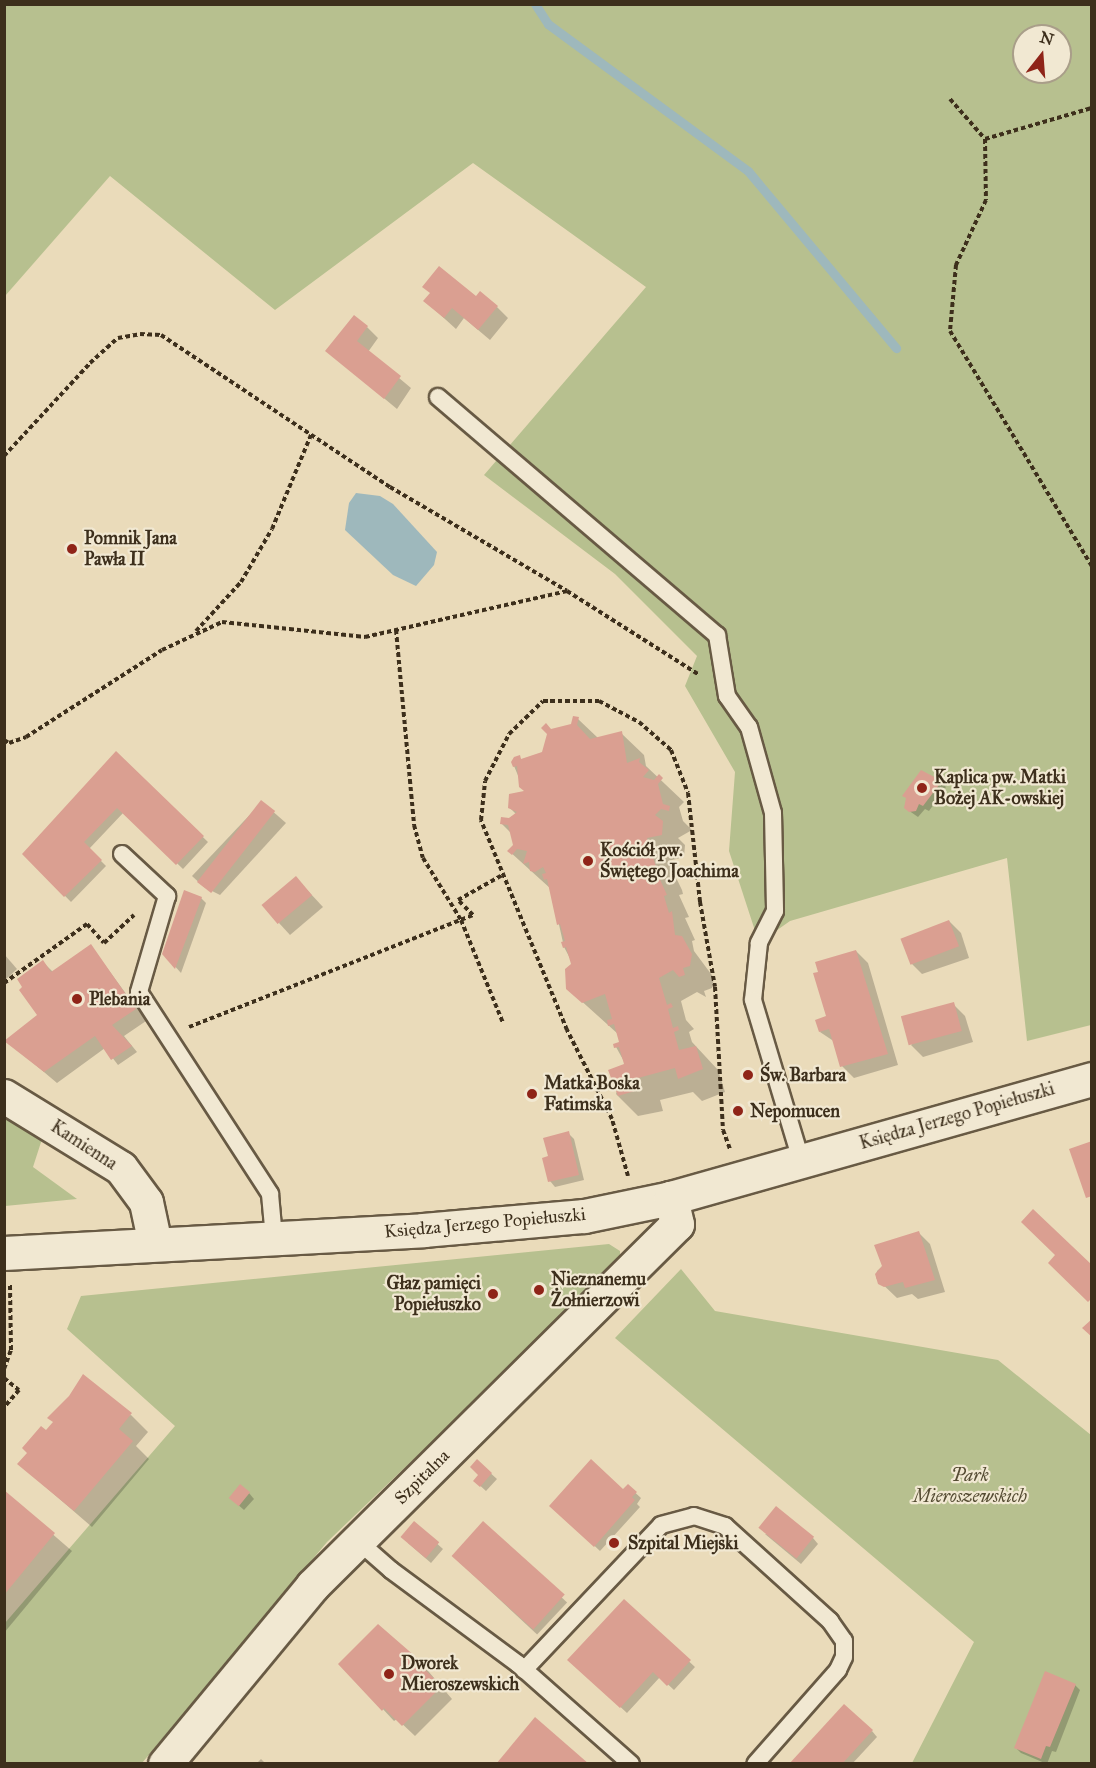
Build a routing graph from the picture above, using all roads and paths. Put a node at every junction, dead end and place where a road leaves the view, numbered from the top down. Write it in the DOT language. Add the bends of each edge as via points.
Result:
graph roads {
  1 [pos="950,99"];
  2 [pos="1092,108"];
  3 [pos="985,139"];
  4 [pos="438,397"];
  5 [pos="311,435"];
  6 [pos="4,456"];
  7 [pos="1092,566"];
  8 [pos="567,591"];
  9 [pos="396,630"];
  10 [pos="193,634"];
  11 [pos="727,696"];
  12 [pos="4,740"];
  13 [pos="122,854"];
  14 [pos="504,874"];
  15 [pos="154,884"];
  16 [pos="461,920"];
  17 [pos="4,982"];
  18 [pos="503,1023"];
  19 [pos="169,1037"];
  20 [pos="1092,1079"];
  21 [pos="4,1096"];
  22 [pos="801,1160"];
  23 [pos="628,1176"];
  24 [pos="737,1179"];
  25 [pos="672,1198"];
  26 [pos="274,1238"];
  27 [pos="155,1244"];
  28 [pos="8,1264"];
  29 [pos="4,1369"];
  30 [pos="4,1378"];
  31 [pos="4,1407"];
  32 [pos="358,1540"];
  33 [pos="524,1670"];
  34 [pos="165,1764"];
  35 [pos="630,1764"];
  36 [pos="755,1764"];
  1 -- 3 [label="path"];
  2 -- 3 [label="path"];
  3 -- 7 [label="path" via="986,200 956,265 950,331"];
  4 -- 11 [label="lane" via="717,635"];
  5 -- 6 [label="path" via="161,335 140,334 118,338 90,363"];
  5 -- 8 [label="path"];
  5 -- 10 [label="path" via="262,547 241,582"];
  8 -- 9 [label="path"];
  8 -- 11 [label="path" via="685,664"];
  9 -- 10 [label="path" via="365,638 222,622"];
  9 -- 16 [label="path" via="414,825 423,858"];
  10 -- 12 [label="path" via="26,737"];
  11 -- 22 [label="lane" via="749,727 773,813 775,911 759,943 753,1000"];
  13 -- 15 [label="lane"];
  14 -- 16 [label="path" via="458,900 473,915"];
  14 -- 23 [label="path" via="567,1030 612,1119"];
  14 -- 24 [label="path" via="481,820 485,781 509,734 543,701 598,701 639,722 671,750 688,793 700,902 715,987 723,1130"];
  15 -- 17 [label="path" via="137,904 133,918 104,943 87,924"];
  15 -- 19 [label="lane" via="166,896 139,992"];
  16 -- 18 [label="path"];
  16 -- 19 [label="path" via="221,1011"];
  19 -- 26 [label="lane" via="270,1194"];
  20 -- 22 [label="street, Księdza Jerzego Popiełuszki"];
  21 -- 27 [label="street, Kamienna" via="121,1168 146,1202"];
  22 -- 24 [label="street, Księdza Jerzego Popiełuszki"];
  24 -- 25 [label="street, Księdza Jerzego Popiełuszki"];
  25 -- 26 [label="street, Księdza Jerzego Popiełuszki" via="532,1223"];
  25 -- 32 [label="street, Szpitalna" via="677,1224"];
  26 -- 27 [label="street, Księdza Jerzego Popiełuszki"];
  27 -- 28 [label="street, Księdza Jerzego Popiełuszki"];
  28 -- 29 [label="path" via="11,1350"];
  30 -- 31 [label="path" via="19,1390"];
  32 -- 33 [label="lane" via="383,1564"];
  32 -- 34 [label="street, Szpitalna" via="312,1586"];
  33 -- 35 [label="lane"];
  33 -- 36 [label="lane" via="661,1525 694,1516 724,1526 830,1620 844,1641 844,1657 838,1671"];
}
